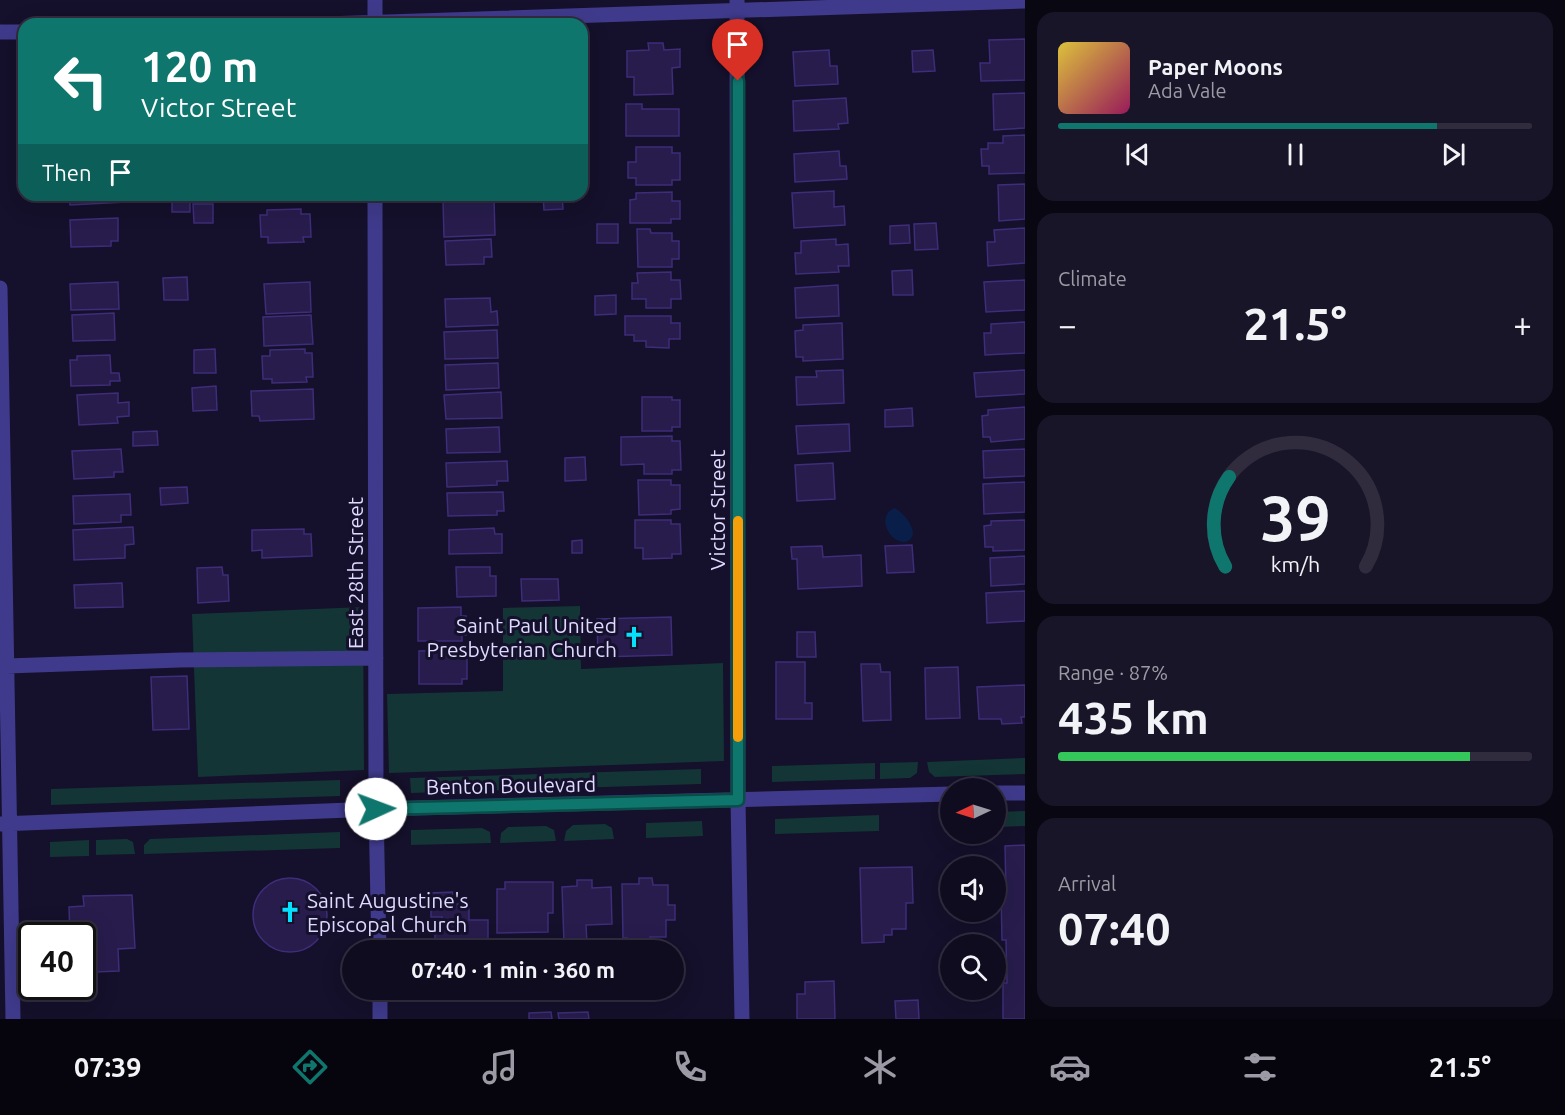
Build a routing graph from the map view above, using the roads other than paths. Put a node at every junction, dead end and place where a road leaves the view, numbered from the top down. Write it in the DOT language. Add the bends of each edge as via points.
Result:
graph roads {
  1 [pos="375,0"];
  2 [pos="1025,1"];
  3 [pos="738,5"];
  4 [pos="375,18"];
  5 [pos="476,18"];
  6 [pos="0,32"];
  7 [pos="18,32"];
  8 [pos="375,201"];
  9 [pos="0,288"];
  10 [pos="376,658"];
  11 [pos="7,666"];
  12 [pos="1025,792"];
  13 [pos="1006,793"];
  14 [pos="940,794"];
  15 [pos="738,800"];
  16 [pos="376,809"];
  17 [pos="5,824"];
  18 [pos="379,940"];
  19 [pos="380,1000"];
  20 [pos="14,1019"];
  21 [pos="380,1019"];
  22 [pos="742,1019"];
  1 -- 4 [label="street"];
  2 -- 3 [label="street"];
  3 -- 5 [label="street"];
  3 -- 15 [label="street, Victor Street"];
  6 -- 7 [label="street"];
  8 -- 10 [label="street, East 28th Street"];
  9 -- 11 [label="street"];
  10 -- 11 [label="street"];
  10 -- 16 [label="street, East 28th Street"];
  11 -- 17 [label="street"];
  12 -- 13 [label="street"];
  14 -- 15 [label="street, Benton Boulevard"];
  15 -- 16 [label="street, Benton Boulevard"];
  15 -- 22 [label="street, Victor Street"];
  16 -- 17 [label="street, Benton Boulevard"];
  16 -- 18 [label="street, East 28th Street"];
  17 -- 20 [label="street"];
  19 -- 21 [label="street"];
}
